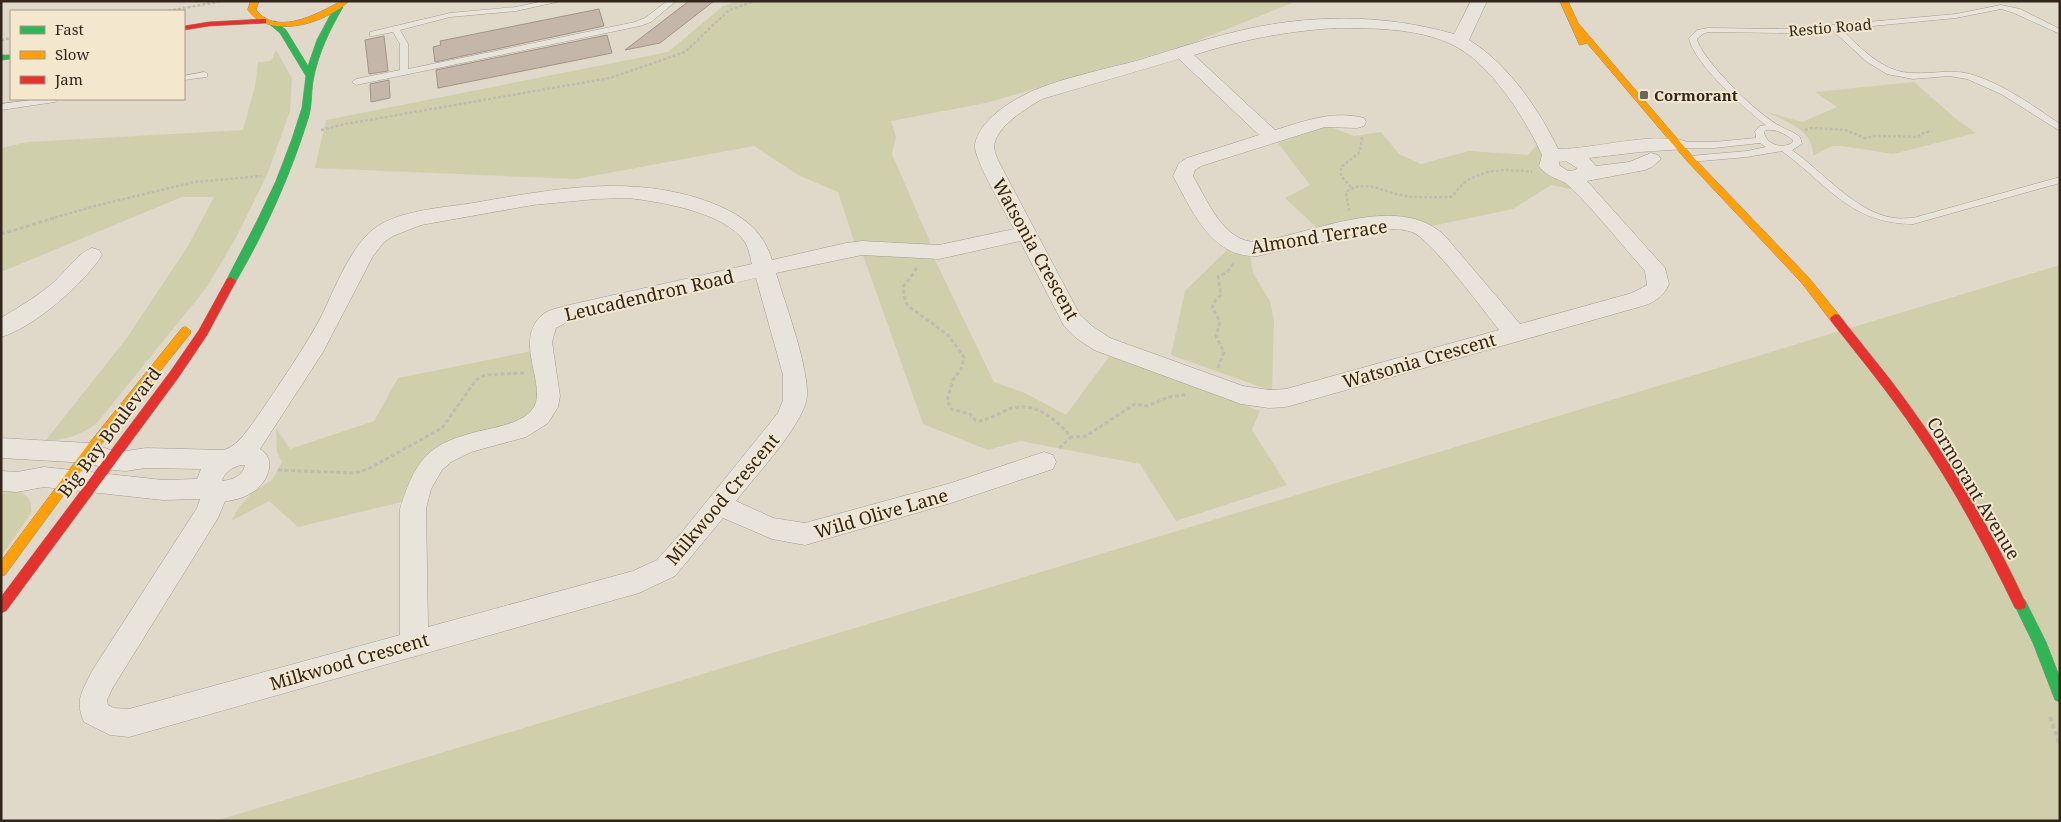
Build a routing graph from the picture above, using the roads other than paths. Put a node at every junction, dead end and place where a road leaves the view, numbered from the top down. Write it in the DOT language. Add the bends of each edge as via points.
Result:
graph roads {
  1 [pos="255,1"];
  2 [pos="557,1"];
  3 [pos="672,1"];
  4 [pos="1479,1"];
  5 [pos="1564,1"];
  6 [pos="344,3"];
  7 [pos="268,22"];
  8 [pos="1576,25"];
  9 [pos="1834,27"];
  10 [pos="185,28"];
  11 [pos="395,29"];
  12 [pos="2060,32"];
  13 [pos="373,34"];
  14 [pos="1459,42"];
  15 [pos="1182,53"];
  16 [pos="404,72"];
  17 [pos="1601,73"];
  18 [pos="204,75"];
  19 [pos="310,76"];
  20 [pos="185,78"];
  21 [pos="356,82"];
  22 [pos="48,100"];
  23 [pos="1,107"];
  24 [pos="1753,113"];
  25 [pos="1357,122"];
  26 [pos="1774,127"];
  27 [pos="2060,128"];
  28 [pos="1761,133"];
  29 [pos="1272,137"];
  30 [pos="1795,147"];
  31 [pos="1781,148"];
  32 [pos="1674,152"];
  33 [pos="1695,152"];
  34 [pos="1806,163"];
  35 [pos="1570,166"];
  36 [pos="2060,180"];
  37 [pos="1733,221"];
  38 [pos="1025,233"];
  39 [pos="92,255"];
  40 [pos="763,268"];
  41 [pos="235,272"];
  42 [pos="1831,313"];
  43 [pos="1,329"];
  44 [pos="1514,333"];
  45 [pos="1,448"];
  46 [pos="108,458"];
  47 [pos="1044,462"];
  48 [pos="1,467"];
  49 [pos="232,473"];
  50 [pos="56,478"];
  51 [pos="1,481"];
  52 [pos="92,483"];
  53 [pos="720,505"];
  54 [pos="1,571"];
  55 [pos="1,607"];
  56 [pos="414,642"];
  57 [pos="2060,696"];
  1 -- 7 [label="street" via="253,13"];
  2 -- 11 [label="lane" via="516,9 450,15"];
  3 -- 16 [label="lane" via="648,20 637,24"];
  4 -- 14 [label="street"];
  5 -- 8 [label="street"];
  6 -- 7 [label="street" via="306,21 290,24"];
  6 -- 19 [label="street, Big Bay Boulevard" via="320,38"];
  7 -- 10 [label="street"];
  7 -- 19 [label="street" via="283,32"];
  8 -- 17 [label="street"];
  8 -- 32 [label="street"];
  9 -- 12 [label="lane, Restio Road" via="1956,16 2001,7 2017,11"];
  9 -- 24 [label="lane, Restio Road" via="1773,32 1708,30 1695,34 1693,38 1699,51"];
  9 -- 27 [label="lane" via="1872,62 1890,72 1911,76 1943,73 1970,77"];
  11 -- 13 [label="lane"];
  11 -- 16 [label="lane" via="404,44"];
  14 -- 15 [label="street, Watsonia Crescent" via="1438,34 1391,25 1348,24 1266,30"];
  14 -- 35 [label="street, Watsonia Crescent" via="1496,72"];
  15 -- 29 [label="street"];
  15 -- 38 [label="street, Watsonia Crescent" via="1044,92 1029,98 1003,118 988,136 986,155"];
  16 -- 21 [label="lane"];
  18 -- 20 [label="lane"];
  19 -- 41 [label="street, Big Bay Boulevard" via="309,96 299,136 285,174 258,233"];
  22 -- 23 [label="lane"];
  24 -- 26 [label="lane, Restio Road"];
  24 -- 28 [label="lane, Restio Road"];
  25 -- 29 [label="street, Almond Terrace" via="1324,121"];
  26 -- 28 [label="lane"];
  26 -- 30 [label="lane" via="1792,134 1798,141"];
  28 -- 31 [label="lane"];
  28 -- 33 [label="lane"];
  29 -- 44 [label="street, Almond Terrace" via="1186,167 1183,176 1231,244 1244,249 1260,249 1381,223 1416,225 1438,241"];
  30 -- 31 [label="lane"];
  30 -- 34 [label="lane"];
  31 -- 33 [label="lane" via="1747,154"];
  31 -- 34 [label="lane"];
  32 -- 33 [label="street"];
  32 -- 35 [label="street" via="1652,146 1647,163 1629,168"];
  33 -- 42 [label="street, Cormorant Avenue"];
  34 -- 36 [label="lane" via="1857,208 1874,218 1892,222 1913,221"];
  35 -- 44 [label="street, Watsonia Crescent" via="1654,268 1660,278 1659,284 1654,293 1639,299"];
  37 -- 42 [label="street, Cormorant Avenue"];
  38 -- 40 [label="street" via="928,252 862,248"];
  38 -- 44 [label="street, Watsonia Crescent" via="1072,320 1084,332 1102,344 1255,398 1286,398"];
  39 -- 43 [label="street" via="57,293"];
  40 -- 49 [label="street, Milkwood Crescent" via="753,238 742,226 703,206 662,195 568,193 399,225 382,233 370,244 320,338"];
  40 -- 53 [label="street, Milkwood Crescent" via="795,375 795,400 788,417"];
  40 -- 56 [label="street, Leucadendron Road" via="556,317 548,322 542,330 541,340 548,393 542,415 533,424 517,431 450,449 436,458 425,474 413,509"];
  41 -- 46 [label="street, Big Bay Boulevard" via="203,332 174,375"];
  41 -- 46 [label="street, Big Bay Boulevard" via="149,373"];
  42 -- 57 [label="street, Cormorant Avenue" via="1905,408 1966,504 2004,570 2039,642"];
  45 -- 46 [label="street"];
  46 -- 49 [label="street" via="138,469"];
  46 -- 50 [label="street, Big Bay Boulevard"];
  46 -- 52 [label="street, Big Bay Boulevard"];
  47 -- 53 [label="street, Wild Olive Lane" via="951,493 805,534 790,534 766,526"];
  48 -- 50 [label="street" via="26,469"];
  49 -- 52 [label="street" via="163,490"];
  49 -- 56 [label="street, Milkwood Crescent" via="102,680 92,700 94,712 114,723 129,723"];
  50 -- 51 [label="street"];
  50 -- 52 [label="street"];
  50 -- 54 [label="street, Big Bay Boulevard"];
  52 -- 55 [label="street, Big Bay Boulevard"];
  53 -- 56 [label="street, Milkwood Crescent" via="666,568 639,581"];
}
